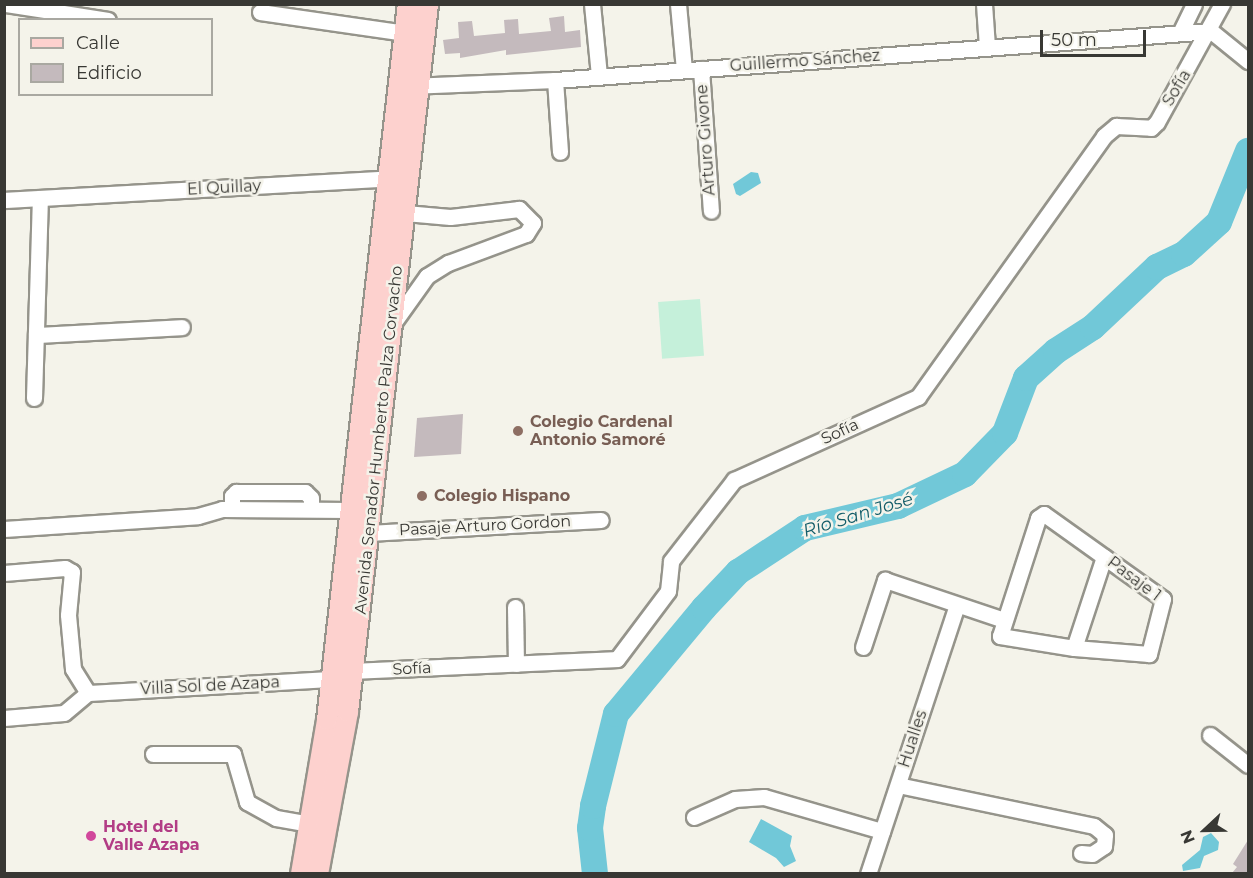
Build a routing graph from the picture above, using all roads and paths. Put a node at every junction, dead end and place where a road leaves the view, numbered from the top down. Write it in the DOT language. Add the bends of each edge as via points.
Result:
graph roads {
  1 [pos="6,4"];
  2 [pos="408,4"];
  3 [pos="428,4"];
  4 [pos="592,4"];
  5 [pos="678,4"];
  6 [pos="984,4"];
  7 [pos="1194,4"];
  8 [pos="1222,4"];
  9 [pos="260,12"];
  10 [pos="95,18"];
  11 [pos="1211,31"];
  12 [pos="405,33"];
  13 [pos="1180,33"];
  14 [pos="987,47"];
  15 [pos="1248,61"];
  16 [pos="701,69"];
  17 [pos="684,70"];
  18 [pos="598,76"];
  19 [pos="555,80"];
  20 [pos="399,86"];
  21 [pos="419,86"];
  22 [pos="560,152"];
  23 [pos="408,178"];
  24 [pos="388,179"];
  25 [pos="40,198"];
  26 [pos="4,200"];
  27 [pos="711,211"];
  28 [pos="405,213"];
  29 [pos="392,325"];
  30 [pos="183,327"];
  31 [pos="36,335"];
  32 [pos="34,398"];
  33 [pos="351,510"];
  34 [pos="601,520"];
  35 [pos="4,529"];
  36 [pos="368,533"];
  37 [pos="1104,557"];
  38 [pos="4,573"];
  39 [pos="957,605"];
  40 [pos="514,607"];
  41 [pos="1004,620"];
  42 [pos="863,647"];
  43 [pos="1074,648"];
  44 [pos="516,664"];
  45 [pos="353,671"];
  46 [pos="331,679"];
  47 [pos="88,693"];
  48 [pos="4,718"];
  49 [pos="1210,735"];
  50 [pos="153,754"];
  51 [pos="1248,765"];
  52 [pos="898,785"];
  53 [pos="694,817"];
  54 [pos="311,824"];
  55 [pos="882,831"];
  56 [pos="1081,853"];
  57 [pos="301,873"];
  58 [pos="318,873"];
  59 [pos="868,873"];
  1 -- 10 [label="street"];
  2 -- 12 [label="main road, Avenida Senador Humberto Palza Corvacho"];
  3 -- 21 [label="main road, Avenida Senador Humberto Palza Corvacho"];
  4 -- 18 [label="street"];
  5 -- 17 [label="street"];
  6 -- 14 [label="street"];
  7 -- 13 [label="street"];
  8 -- 11 [label="street, Sofía"];
  9 -- 12 [label="street"];
  11 -- 13 [label="street, Guillermo Sánchez"];
  11 -- 15 [label="street"];
  11 -- 44 [label="street, Sofía" via="1151,128 1116,126 1104,136 918,397 734,480 671,561 668,591 618,659"];
  12 -- 20 [label="main road, Avenida Senador Humberto Palza Corvacho"];
  13 -- 14 [label="street, Guillermo Sánchez"];
  14 -- 16 [label="street, Guillermo Sánchez"];
  16 -- 17 [label="street, Guillermo Sánchez"];
  16 -- 27 [label="street, Arturo Givone"];
  17 -- 18 [label="street, Guillermo Sánchez"];
  18 -- 19 [label="street, Guillermo Sánchez"];
  19 -- 21 [label="street, Guillermo Sánchez"];
  19 -- 22 [label="street"];
  20 -- 21 [label="street, Guillermo Sánchez"];
  20 -- 24 [label="main road, Avenida Senador Humberto Palza Corvacho"];
  21 -- 23 [label="main road, Avenida Senador Humberto Palza Corvacho"];
  23 -- 24 [label="street, El Quillay"];
  23 -- 28 [label="main road, Avenida Senador Humberto Palza Corvacho"];
  24 -- 25 [label="street, El Quillay"];
  24 -- 33 [label="main road, Avenida Senador Humberto Palza Corvacho"];
  25 -- 26 [label="street, El Quillay"];
  25 -- 31 [label="street"];
  28 -- 29 [label="main road, Avenida Senador Humberto Palza Corvacho"];
  28 -- 29 [label="street" via="450,217 519,209 534,223 525,234 448,263 427,276"];
  29 -- 36 [label="main road, Avenida Senador Humberto Palza Corvacho"];
  30 -- 31 [label="street"];
  31 -- 32 [label="street"];
  33 -- 35 [label="street" via="232,509 198,516"];
  33 -- 46 [label="main road, Avenida Senador Humberto Palza Corvacho"];
  34 -- 36 [label="street, Pasaje Arturo Gordon"];
  36 -- 45 [label="main road, Avenida Senador Humberto Palza Corvacho"];
  37 -- 41 [label="street, Pasaje 1" via="1050,515 1041,516"];
  37 -- 43 [label="street"];
  37 -- 43 [label="street, Pasaje 1" via="1163,599 1152,651 1145,655"];
  38 -- 47 [label="street" via="65,568 72,572 68,615 72,669"];
  39 -- 41 [label="street"];
  39 -- 42 [label="street" via="885,580"];
  39 -- 52 [label="street, Hualles"];
  40 -- 44 [label="street"];
  41 -- 43 [label="street, Pasaje 1" via="1000,634 1004,639"];
  44 -- 45 [label="street, Sofía"];
  45 -- 58 [label="main road, Avenida Senador Humberto Palza Corvacho"];
  46 -- 47 [label="street, Villa Sol de Azapa"];
  46 -- 54 [label="main road, Avenida Senador Humberto Palza Corvacho"];
  47 -- 48 [label="street" via="64,713"];
  49 -- 51 [label="street"];
  50 -- 54 [label="street" via="233,754 247,802 276,818"];
  52 -- 55 [label="street, Hualles"];
  52 -- 56 [label="street" via="1074,820 1094,826 1105,835 1099,852"];
  53 -- 55 [label="street" via="735,799 764,797"];
  54 -- 57 [label="main road, Avenida Senador Humberto Palza Corvacho"];
  55 -- 59 [label="street, Hualles"];
}
